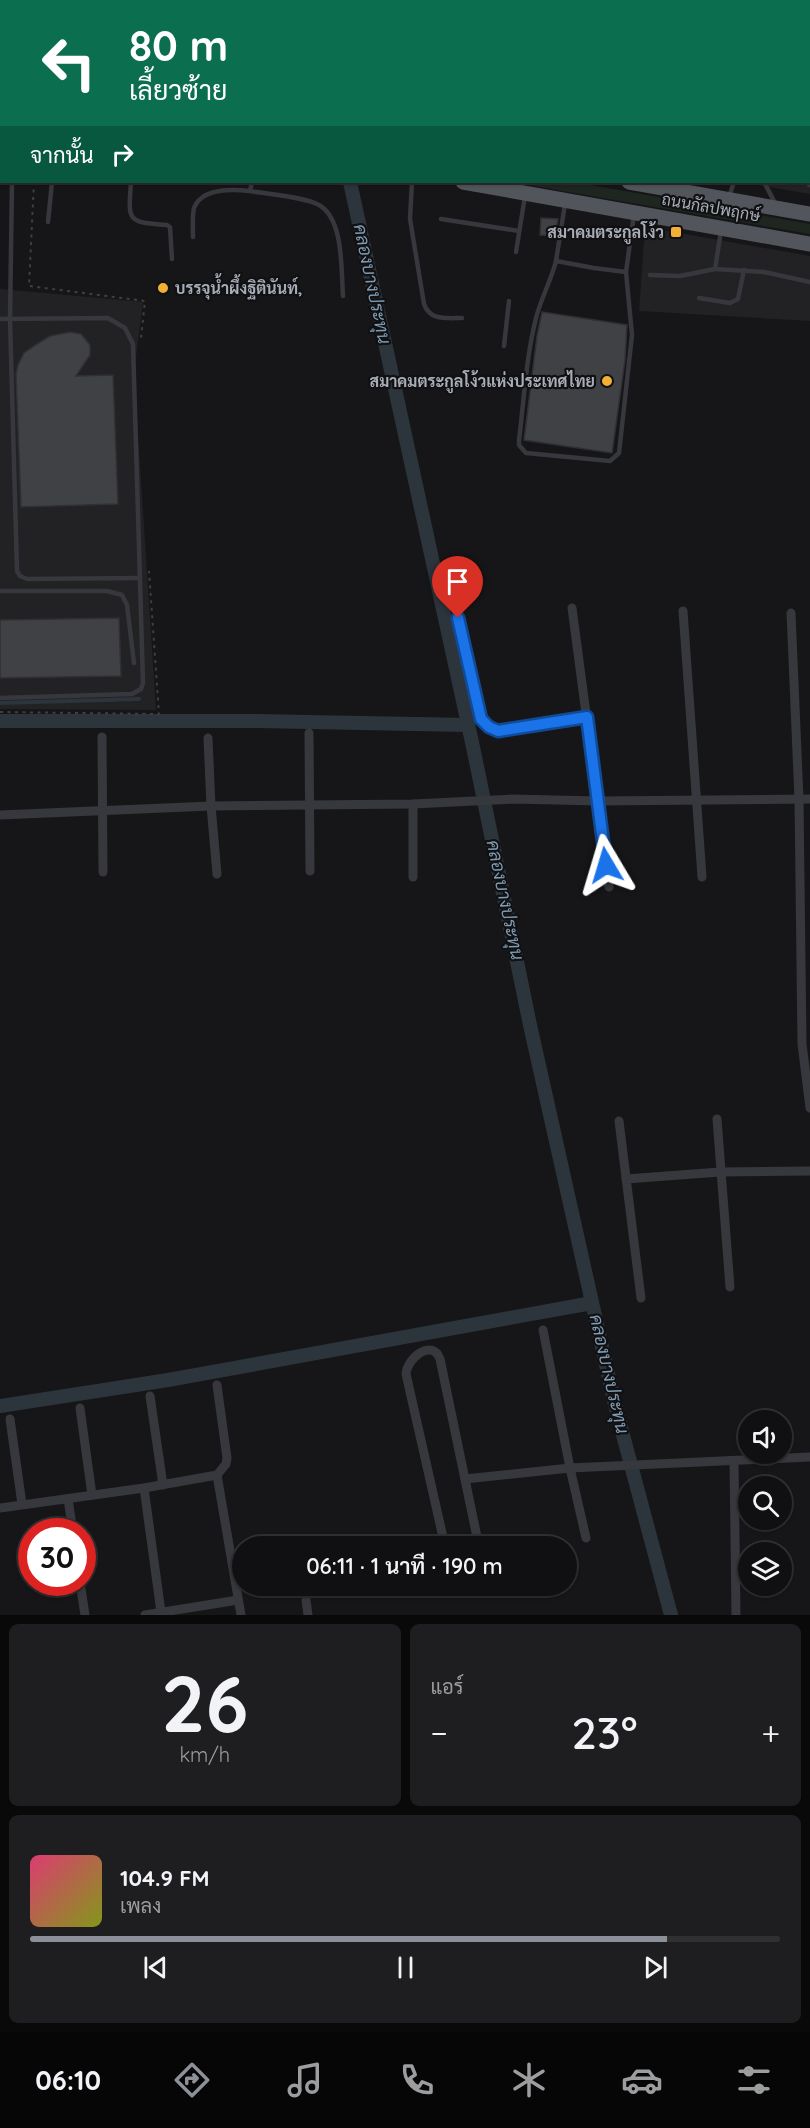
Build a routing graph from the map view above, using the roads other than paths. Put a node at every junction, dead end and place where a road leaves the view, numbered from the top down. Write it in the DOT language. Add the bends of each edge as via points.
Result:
graph roads {
  1 [pos="12,183"];
  2 [pos="52,183"];
  3 [pos="131,183"];
  4 [pos="252,183"];
  5 [pos="412,183"];
  6 [pos="469,183"];
  7 [pos="644,183"];
  8 [pos="734,183"];
  9 [pos="764,183"];
  10 [pos="673,185"];
  11 [pos="250,191"];
  12 [pos="525,193"];
  13 [pos="728,199"];
  14 [pos="566,200"];
  15 [pos="777,208"];
  16 [pos="634,212"];
  17 [pos="810,214"];
  18 [pos="441,219"];
  19 [pos="48,222"];
  20 [pos="721,227"];
  21 [pos="519,231"];
  22 [pos="193,237"];
  23 [pos="810,244"];
  24 [pos="516,252"];
  25 [pos="172,259"];
  26 [pos="556,261"];
  27 [pos="715,269"];
  28 [pos="744,270"];
  29 [pos="626,272"];
  30 [pos="650,275"];
  31 [pos="810,282"];
  32 [pos="343,296"];
  33 [pos="699,298"];
  34 [pos="509,301"];
  35 [pos="462,318"];
  36 [pos="0,319"];
  37 [pos="10,319"];
  38 [pos="504,346"];
  39 [pos="140,578"];
  40 [pos="0,591"];
  41 [pos="453,596"];
  42 [pos="572,608"];
  43 [pos="683,610"];
  44 [pos="790,614"];
  45 [pos="134,663"];
  46 [pos="0,698"];
  47 [pos="587,717"];
  48 [pos="309,733"];
  49 [pos="102,737"];
  50 [pos="208,738"];
  51 [pos="810,799"];
  52 [pos="697,800"];
  53 [pos="799,800"];
  54 [pos="598,801"];
  55 [pos="310,804"];
  56 [pos="413,804"];
  57 [pos="211,806"];
  58 [pos="102,810"];
  59 [pos="0,815"];
  60 [pos="310,871"];
  61 [pos="103,872"];
  62 [pos="217,874"];
  63 [pos="413,877"];
  64 [pos="702,877"];
  65 [pos="609,887"];
  66 [pos="810,1108"];
  67 [pos="717,1119"];
  68 [pos="620,1122"];
  69 [pos="810,1171"];
  70 [pos="720,1172"];
  71 [pos="626,1179"];
  72 [pos="730,1287"];
  73 [pos="641,1298"];
  74 [pos="543,1330"];
  75 [pos="217,1385"];
  76 [pos="150,1396"];
  77 [pos="80,1408"];
  78 [pos="10,1419"];
  79 [pos="810,1456"];
  80 [pos="734,1461"];
  81 [pos="570,1468"];
  82 [pos="217,1475"];
  83 [pos="465,1479"];
  84 [pos="163,1485"];
  85 [pos="144,1488"];
  86 [pos="93,1495"];
  87 [pos="68,1499"];
  88 [pos="22,1504"];
  89 [pos="0,1508"];
  90 [pos="71,1518"];
  91 [pos="443,1536"];
  92 [pos="477,1536"];
  93 [pos="586,1538"];
  94 [pos="82,1596"];
  95 [pos="238,1600"];
  96 [pos="306,1600"];
  97 [pos="161,1612"];
  98 [pos="175,1613"];
  99 [pos="85,1615"];
  100 [pos="145,1615"];
  101 [pos="241,1615"];
  102 [pos="308,1615"];
  103 [pos="736,1615"];
  1 -- 37 [label="lane"];
  2 -- 19 [label="lane"];
  3 -- 25 [label="lane" via="134,220 170,227"];
  4 -- 11 [label="lane"];
  5 -- 35 [label="lane" via="411,229 424,304 431,316"];
  6 -- 12 [label="main road, ถนนกัลปพฤกษ์"];
  7 -- 10 [label="main road, ถนนกัลปพฤกษ์"];
  8 -- 13 [label="lane"];
  9 -- 15 [label="lane"];
  10 -- 13 [label="main road, ถนนกัลปพฤกษ์"];
  11 -- 22 [label="lane" via="230,189 200,200 194,208"];
  11 -- 32 [label="lane" via="319,204 328,212 338,239"];
  12 -- 14 [label="main road, ถนนกัลปพฤกษ์"];
  12 -- 21 [label="lane"];
  13 -- 15 [label="main road, ถนนกัลปพฤกษ์"];
  14 -- 16 [label="main road, ถนนกัลปพฤกษ์"];
  14 -- 26 [label="lane"];
  15 -- 17 [label="main road, ถนนกัลปพฤกษ์"];
  16 -- 20 [label="main road, ถนนกัลปพฤกษ์"];
  16 -- 29 [label="lane"];
  18 -- 21 [label="lane"];
  20 -- 23 [label="main road, ถนนกัลปพฤกษ์"];
  20 -- 27 [label="lane"];
  21 -- 24 [label="lane"];
  26 -- 29 [label="lane"];
  26 -- 29 [label="lane" via="540,304 529,353 519,440 526,453 610,461 619,453 632,335"];
  27 -- 28 [label="lane"];
  27 -- 30 [label="lane" via="680,276"];
  28 -- 31 [label="lane"];
  28 -- 33 [label="lane" via="735,302"];
  34 -- 38 [label="lane"];
  36 -- 37 [label="lane"];
  37 -- 39 [label="lane" via="108,318 129,335 133,344"];
  37 -- 39 [label="lane" via="17,571 27,579"];
  39 -- 46 [label="lane" via="143,683 138,692"];
  40 -- 45 [label="lane" via="107,591 122,595 127,605"];
  41 -- 47 [label="street" via="481,719 489,727 498,731"];
  42 -- 47 [label="street"];
  43 -- 52 [label="street"];
  44 -- 53 [label="street"];
  47 -- 54 [label="street"];
  48 -- 55 [label="street"];
  49 -- 58 [label="street"];
  50 -- 57 [label="street"];
  51 -- 53 [label="street"];
  52 -- 53 [label="street"];
  52 -- 54 [label="street"];
  52 -- 64 [label="street"];
  53 -- 66 [label="street" via="802,1044"];
  54 -- 56 [label="street" via="513,799"];
  54 -- 65 [label="street"];
  55 -- 56 [label="street"];
  55 -- 57 [label="street"];
  55 -- 60 [label="street"];
  56 -- 63 [label="street"];
  57 -- 58 [label="street"];
  57 -- 62 [label="street"];
  58 -- 59 [label="street"];
  58 -- 61 [label="street"];
  67 -- 70 [label="street"];
  68 -- 71 [label="street"];
  69 -- 70 [label="street"];
  70 -- 71 [label="street"];
  70 -- 72 [label="street"];
  71 -- 73 [label="street"];
  74 -- 81 [label="street"];
  75 -- 82 [label="street" via="227,1458"];
  76 -- 84 [label="street"];
  77 -- 86 [label="street"];
  78 -- 88 [label="street"];
  79 -- 80 [label="street"];
  80 -- 81 [label="street"];
  80 -- 103 [label="street"];
  81 -- 83 [label="street"];
  81 -- 93 [label="street"];
  82 -- 84 [label="street"];
  82 -- 95 [label="street"];
  83 -- 91 [label="street" via="440,1359 434,1350 428,1350 409,1361 406,1374"];
  83 -- 92 [label="street"];
  84 -- 85 [label="street"];
  85 -- 86 [label="street"];
  85 -- 97 [label="street"];
  86 -- 87 [label="street"];
  87 -- 88 [label="street"];
  87 -- 90 [label="street"];
  88 -- 89 [label="street"];
  94 -- 99 [label="street"];
  95 -- 98 [label="street"];
  95 -- 101 [label="street"];
  96 -- 102 [label="street"];
  97 -- 98 [label="street"];
  97 -- 100 [label="street"];
}
